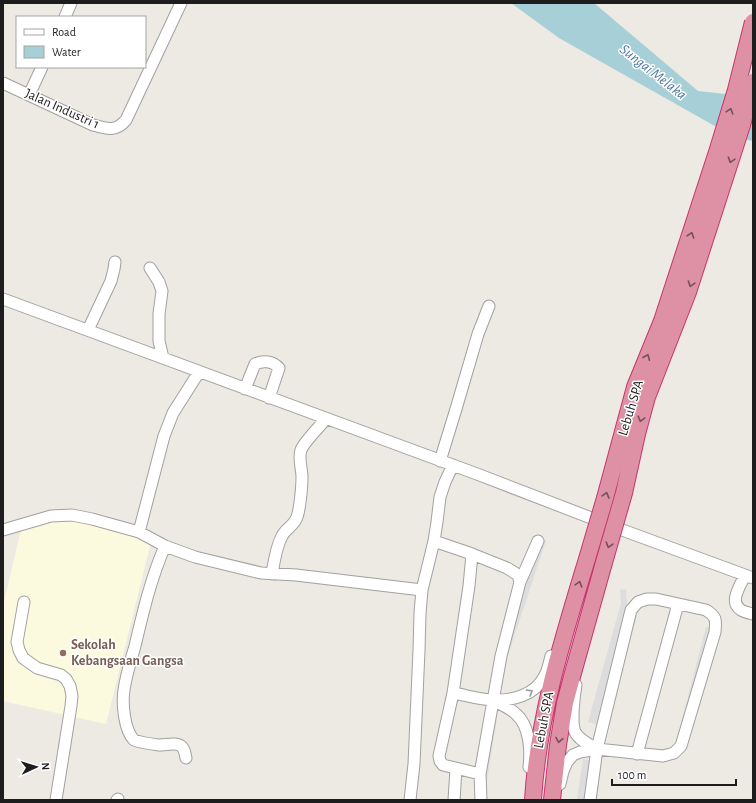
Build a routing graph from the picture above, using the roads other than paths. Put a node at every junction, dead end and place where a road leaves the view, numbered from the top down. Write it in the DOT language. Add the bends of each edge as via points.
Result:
graph roads {
  1 [pos="71,3"];
  2 [pos="181,3"];
  3 [pos="65,16"];
  4 [pos="753,22"];
  5 [pos="42,68"];
  6 [pos="753,82"];
  7 [pos="3,83"];
  8 [pos="29,95"];
  9 [pos="115,262"];
  10 [pos="150,268"];
  11 [pos="3,299"];
  12 [pos="489,306"];
  13 [pos="88,330"];
  14 [pos="163,358"];
  15 [pos="199,372"];
  16 [pos="245,389"];
  17 [pos="270,398"];
  18 [pos="326,419"];
  19 [pos="440,460"];
  20 [pos="453,465"];
  21 [pos="3,530"];
  22 [pos="139,532"];
  23 [pos="434,541"];
  24 [pos="538,541"];
  25 [pos="165,546"];
  26 [pos="472,554"];
  27 [pos="272,574"];
  28 [pos="749,577"];
  29 [pos="520,582"];
  30 [pos="422,590"];
  31 [pos="24,602"];
  32 [pos="574,603"];
  33 [pos="678,604"];
  34 [pos="753,614"];
  35 [pos="581,646"];
  36 [pos="453,693"];
  37 [pos="493,700"];
  38 [pos="597,749"];
  39 [pos="637,754"];
  40 [pos="186,758"];
  41 [pos="456,769"];
  42 [pos="480,774"];
  43 [pos="56,800"];
  44 [pos="410,800"];
  45 [pos="454,800"];
  46 [pos="480,800"];
  47 [pos="527,800"];
  48 [pos="533,800"];
  49 [pos="552,800"];
  50 [pos="557,800"];
  51 [pos="590,800"];
  1 -- 3 [label="street"];
  2 -- 8 [label="street, Jalan Industri 1" via="121,126 108,128 93,125"];
  32 -- 4 [label="highway, Lebuh SPA, one-way, bridge" via="635,387 662,321 718,149"];
  5 -- 8 [label="street"];
  6 -- 35 [label="highway, Lebuh SPA, one-way, bridge" via="740,132 693,278 647,397 624,493"];
  7 -- 8 [label="street, Jalan Industri 1"];
  9 -- 13 [label="street" via="111,281"];
  10 -- 14 [label="street" via="162,291 159,341"];
  11 -- 13 [label="street"];
  12 -- 19 [label="street"];
  13 -- 14 [label="street"];
  14 -- 15 [label="street"];
  15 -- 16 [label="street"];
  15 -- 22 [label="street" via="173,413 164,436"];
  16 -- 17 [label="street"];
  16 -- 17 [label="street" via="255,364 261,361 275,364 279,368"];
  17 -- 18 [label="street"];
  18 -- 19 [label="street"];
  18 -- 27 [label="street" via="301,450 302,478 297,517 281,536"];
  19 -- 20 [label="street"];
  20 -- 23 [label="street" via="440,497"];
  20 -- 28 [label="street"];
  21 -- 22 [label="street" via="51,516 72,515"];
  22 -- 25 [label="street"];
  23 -- 26 [label="street"];
  23 -- 30 [label="street"];
  24 -- 29 [label="street"];
  25 -- 27 [label="street" via="195,557 261,574"];
  25 -- 40 [label="street" via="156,566 124,691 125,721 134,740 160,745 180,745"];
  26 -- 29 [label="street" via="514,571"];
  26 -- 36 [label="street"];
  27 -- 30 [label="street"];
  28 -- 34 [label="street" via="736,593 735,600 741,610"];
  29 -- 37 [label="street" via="501,656"];
  30 -- 44 [label="street"];
  31 -- 43 [label="street" via="17,642 23,658 37,668 61,675 70,686 72,696"];
  37 -- 32 [label="street, one-way" via="519,698 538,687 544,677 564,617"];
  32 -- 48 [label="highway, Lebuh SPA" via="555,665 546,708 538,748"];
  33 -- 38 [label="street" via="647,599 638,602 631,610"];
  33 -- 39 [label="street"];
  33 -- 39 [label="street" via="706,610 713,615 716,622 715,632 681,746 674,753 663,756"];
  35 -- 38 [label="street" via="574,697 575,732"];
  35 -- 49 [label="highway, Lebuh SPA, one-way" via="564,710"];
  36 -- 37 [label="street"];
  36 -- 41 [label="street" via="439,756 443,765"];
  37 -- 42 [label="street"];
  37 -- 47 [label="street" via="518,715 529,740"];
  38 -- 39 [label="street"];
  38 -- 50 [label="street" via="573,755 567,762"];
  38 -- 51 [label="street"];
  41 -- 42 [label="street"];
  41 -- 45 [label="street"];
  42 -- 46 [label="street"];
}
